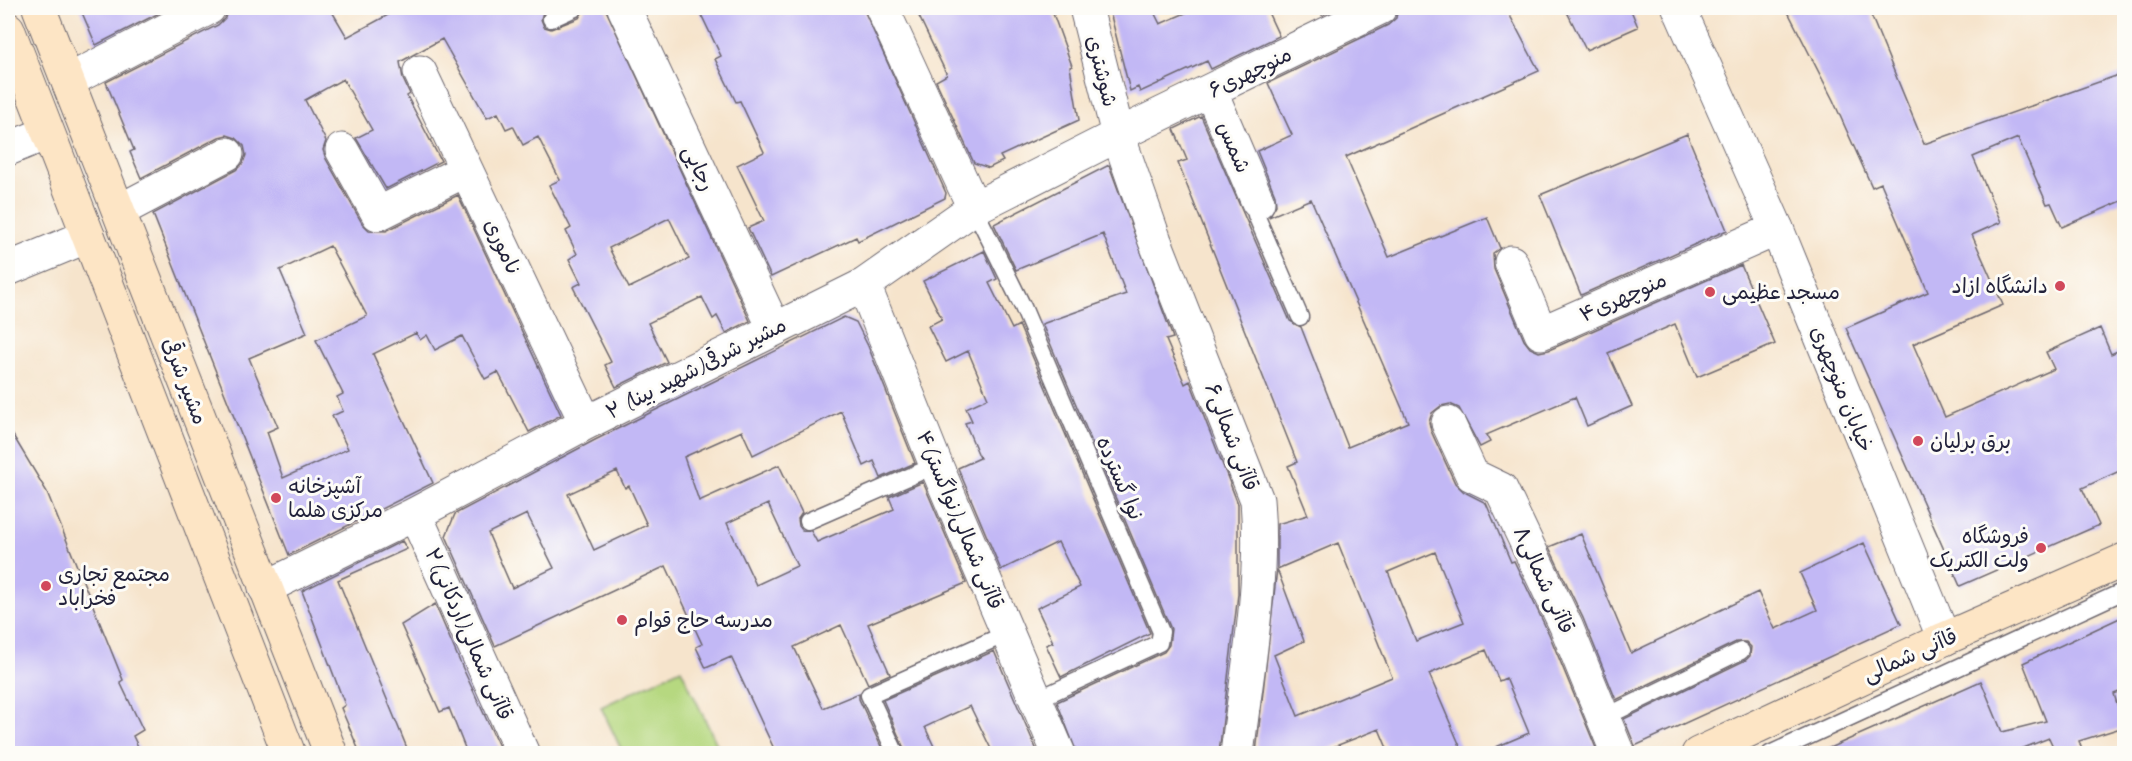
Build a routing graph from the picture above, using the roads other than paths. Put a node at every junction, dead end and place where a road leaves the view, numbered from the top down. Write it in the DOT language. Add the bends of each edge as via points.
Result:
graph roads {
  1 [pos="39,8"];
  2 [pos="209,8"];
  3 [pos="574,8"];
  4 [pos="624,8"];
  5 [pos="882,8"];
  6 [pos="1086,8"];
  7 [pos="1376,8"];
  8 [pos="1679,8"];
  9 [pos="551,19"];
  10 [pos="8,29"];
  11 [pos="420,72"];
  12 [pos="68,81"];
  13 [pos="1211,92"];
  14 [pos="47,133"];
  15 [pos="1118,135"];
  16 [pos="8,148"];
  17 [pos="342,150"];
  18 [pos="227,154"];
  19 [pos="466,170"];
  20 [pos="1258,202"];
  21 [pos="974,208"];
  22 [pos="119,211"];
  23 [pos="1777,229"];
  24 [pos="88,236"];
  25 [pos="1511,262"];
  26 [pos="8,269"];
  27 [pos="864,285"];
  28 [pos="1300,317"];
  29 [pos="774,328"];
  30 [pos="586,423"];
  31 [pos="1449,423"];
  32 [pos="936,465"];
  33 [pos="415,514"];
  34 [pos="808,521"];
  35 [pos="2124,561"];
  36 [pos="266,588"];
  37 [pos="2124,591"];
  38 [pos="1008,633"];
  39 [pos="1944,639"];
  40 [pos="1741,651"];
  41 [pos="1036,700"];
  42 [pos="1603,718"];
  43 [pos="320,723"];
  44 [pos="285,745"];
  45 [pos="331,753"];
  46 [pos="523,753"];
  47 [pos="896,753"];
  48 [pos="1059,753"];
  49 [pos="1237,753"];
  50 [pos="1618,753"];
  51 [pos="1698,753"];
  52 [pos="1770,753"];
  1 -- 12 [label="main road, مشیر شرقی"];
  2 -- 12 [label="street"];
  3 -- 9 [label="lane"];
  4 -- 29 [label="street, رجایی"];
  5 -- 21 [label="street"];
  6 -- 15 [label="street, شوشتری"];
  7 -- 13 [label="street, منوچهری۶"];
  8 -- 23 [label="street, خیابان منوچهری"];
  10 -- 14 [label="main road, مشیر شرقی"];
  11 -- 19 [label="street, ناموری"];
  12 -- 22 [label="main road, مشیر شرقی"];
  13 -- 15 [label="street, منوچهری۶"];
  13 -- 20 [label="street, شمس"];
  14 -- 16 [label="street"];
  14 -- 24 [label="main road, مشیر شرقی"];
  15 -- 21 [label="street, ۲ مشیر شرقی(شهید بینا)"];
  15 -- 49 [label="street, قاآنی شمالی۶" via="1155,241 1257,500 1256,583"];
  17 -- 19 [label="street" via="378,214"];
  18 -- 22 [label="street"];
  19 -- 30 [label="street, ناموری"];
  20 -- 28 [label="lane" via="1256,215"];
  21 -- 27 [label="street, ۲ مشیر شرقی(شهید بینا)"];
  21 -- 41 [label="lane, نوا گسترده" via="1023,307 1161,632 1159,644"];
  22 -- 36 [label="main road, مشیر شرقی"];
  23 -- 25 [label="street, منوچهری۴" via="1541,333"];
  23 -- 39 [label="street, خیابان منوچهری"];
  24 -- 26 [label="street"];
  24 -- 44 [label="main road, مشیر شرقی"];
  27 -- 29 [label="street, ۲ مشیر شرقی(شهید بینا)"];
  27 -- 32 [label="street, ۴قاآنی شمالی(نواگستر)"];
  29 -- 30 [label="street, ۲ مشیر شرقی(شهید بینا)"];
  30 -- 33 [label="street, ۲ مشیر شرقی(شهید بینا)"];
  31 -- 42 [label="street, قاآنی شمالی۸" via="1472,475 1501,489 1566,626"];
  32 -- 34 [label="lane"];
  32 -- 38 [label="street, ۴قاآنی شمالی(نواگستر)"];
  33 -- 36 [label="street, ۲ مشیر شرقی(شهید بینا)"];
  33 -- 46 [label="street, ۲قاآنی شمالی(اردکانی)"];
  35 -- 39 [label="main road, قاآنی شمالی"];
  36 -- 43 [label="main road, مشیر شرقی"];
  37 -- 52 [label="lane"];
  38 -- 41 [label="street, ۴قاآنی شمالی(نواگستر)"];
  38 -- 47 [label="lane" via="869,695"];
  39 -- 51 [label="main road, قاآنی شمالی"];
  40 -- 42 [label="lane"];
  41 -- 48 [label="street, ۴قاآنی شمالی(نواگستر)"];
  42 -- 50 [label="street, قاآنی شمالی۸"];
  43 -- 44 [label="main road"];
  43 -- 45 [label="main road, مشیر شرقی"];
}
